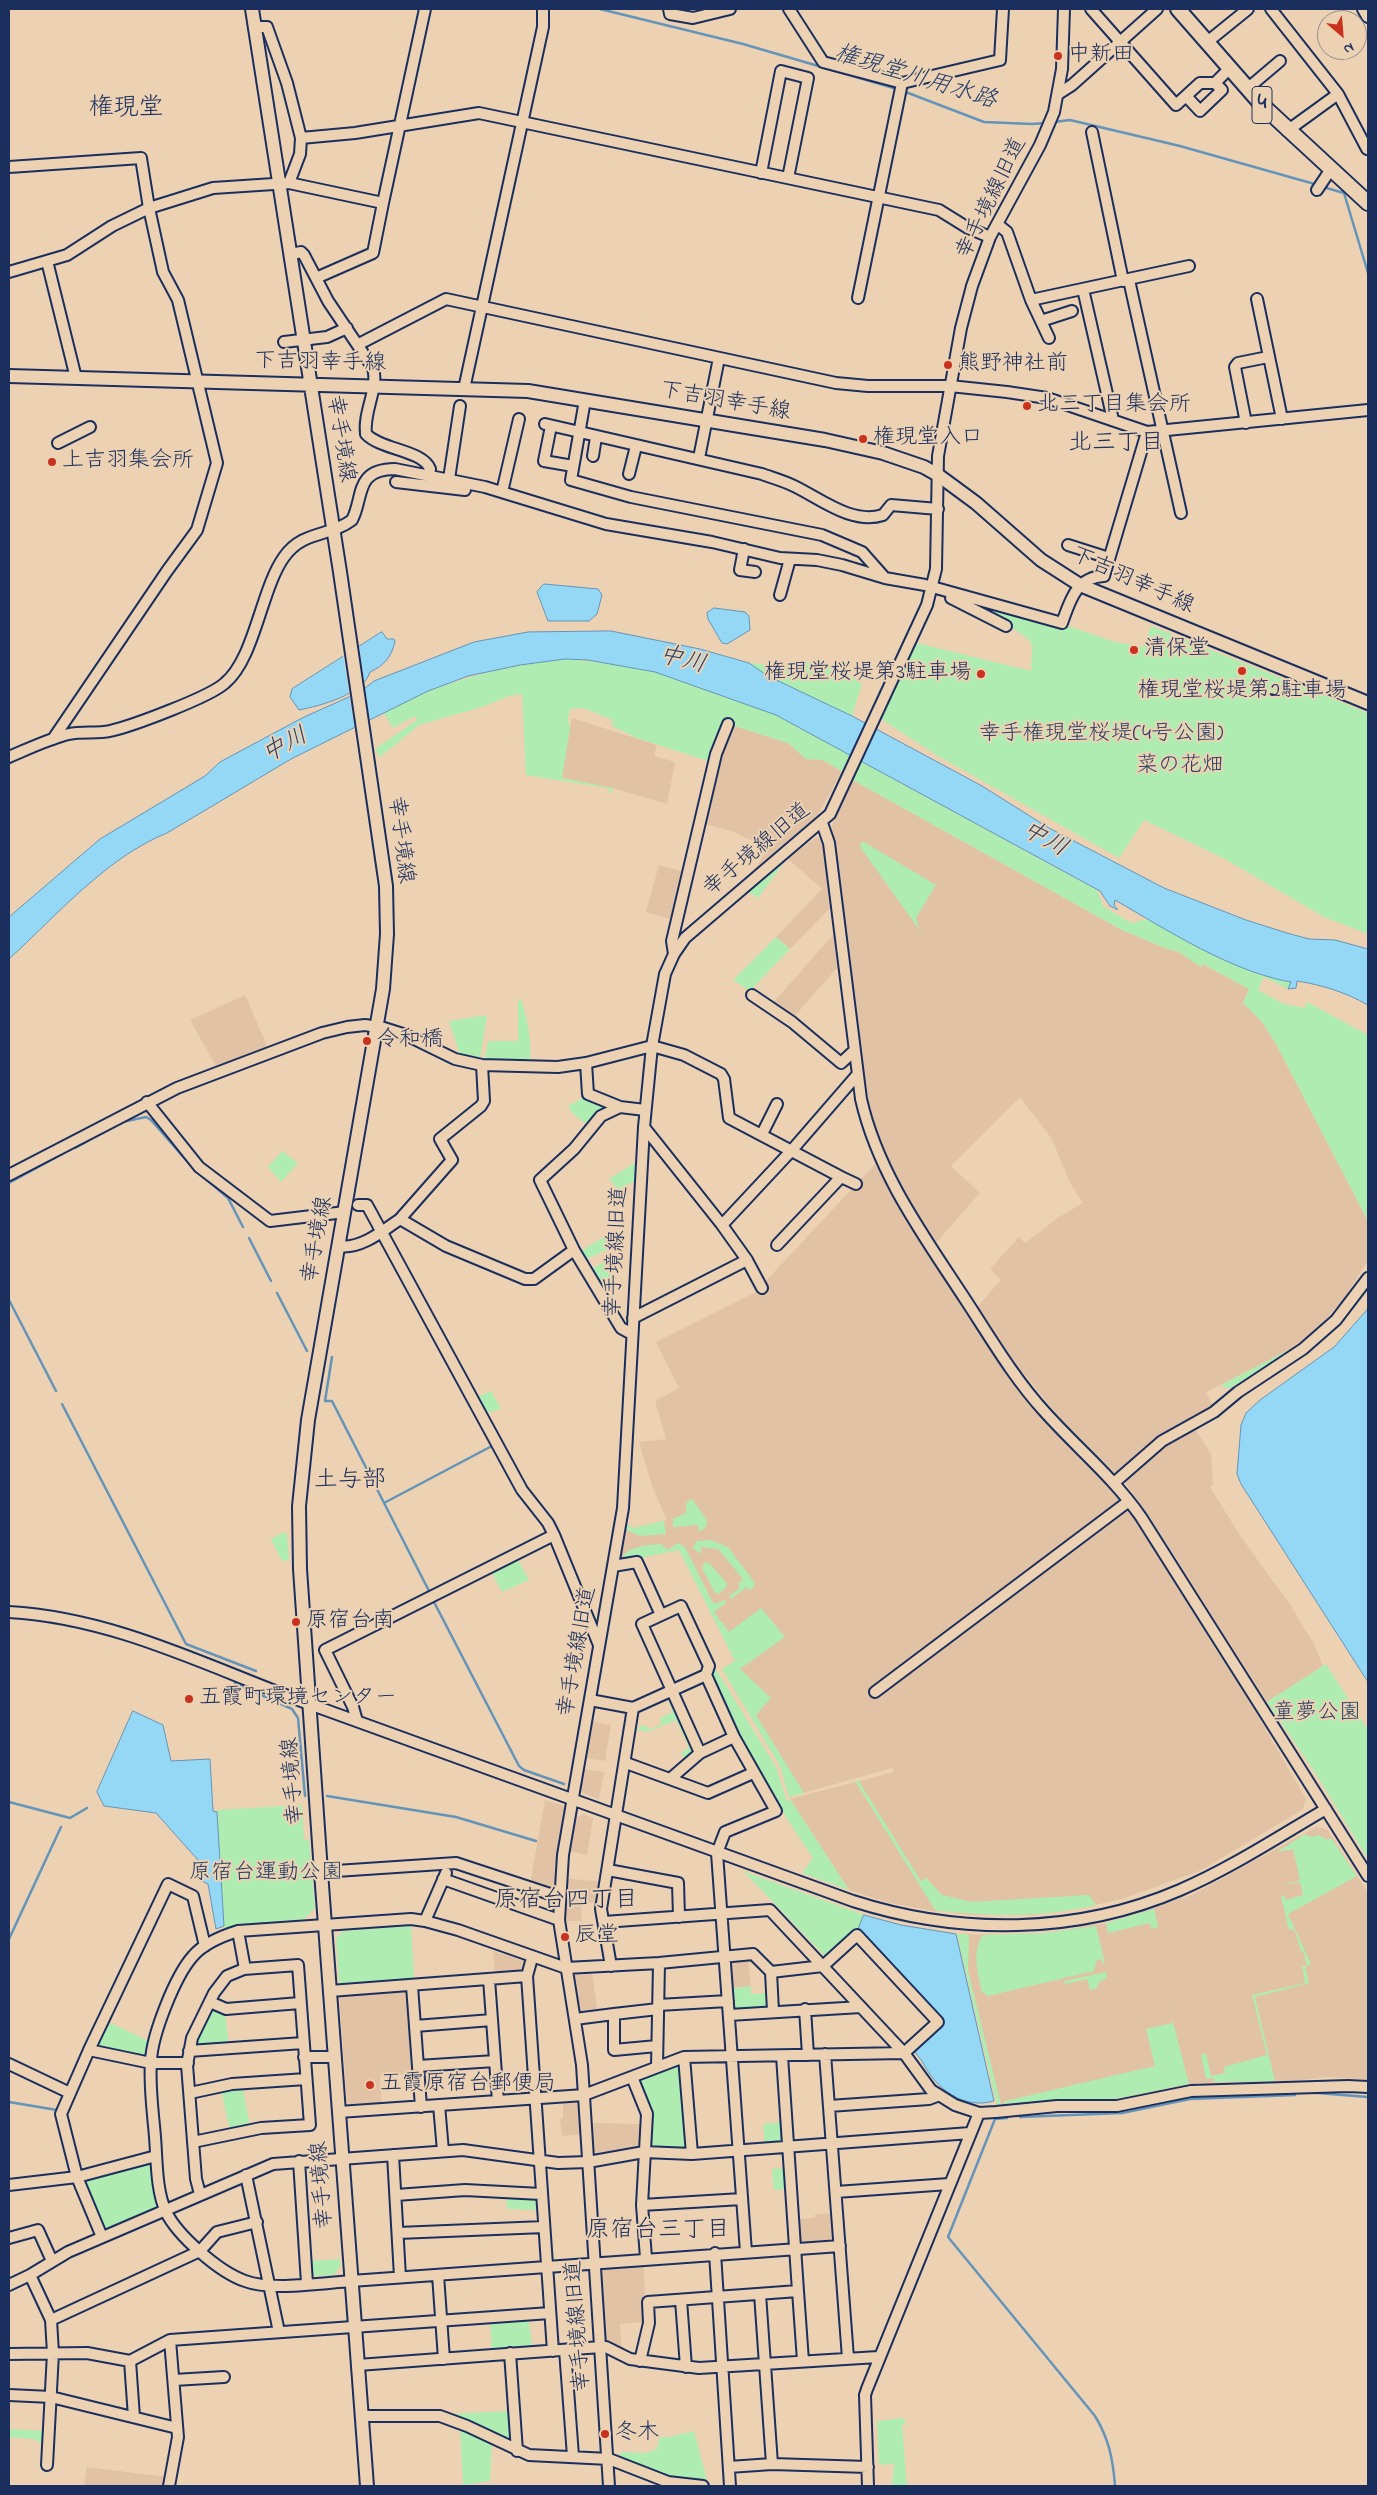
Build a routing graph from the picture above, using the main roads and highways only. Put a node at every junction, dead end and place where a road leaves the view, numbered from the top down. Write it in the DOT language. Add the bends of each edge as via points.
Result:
graph roads {
  1 [pos="252,9"];
  2 [pos="1178,9"];
  3 [pos="1364,9"];
  4 [pos="1368,16"];
  5 [pos="1368,203"];
  6 [pos="9,376"];
  7 [pos="310,384"];
  8 [pos="1368,703"];
  9 [pos="367,2486"];
  1 -- 7 [label="main road, 幸手境線" via="284,184 290,254"];
  2 -- 5 [label="highway, 4" via="1287,130"];
  3 -- 4 [label="main road"];
  6 -- 7 [label="main road, 下吉羽幸手線"];
  7 -- 8 [label="main road, 下吉羽幸手線" via="528,391 706,419 866,449 938,475 976,502 1041,560 1080,586"];
  7 -- 9 [label="main road, 幸手境線" via="386,886 386,960 377,1026 308,1420 299,1506 321,1872"];
}
